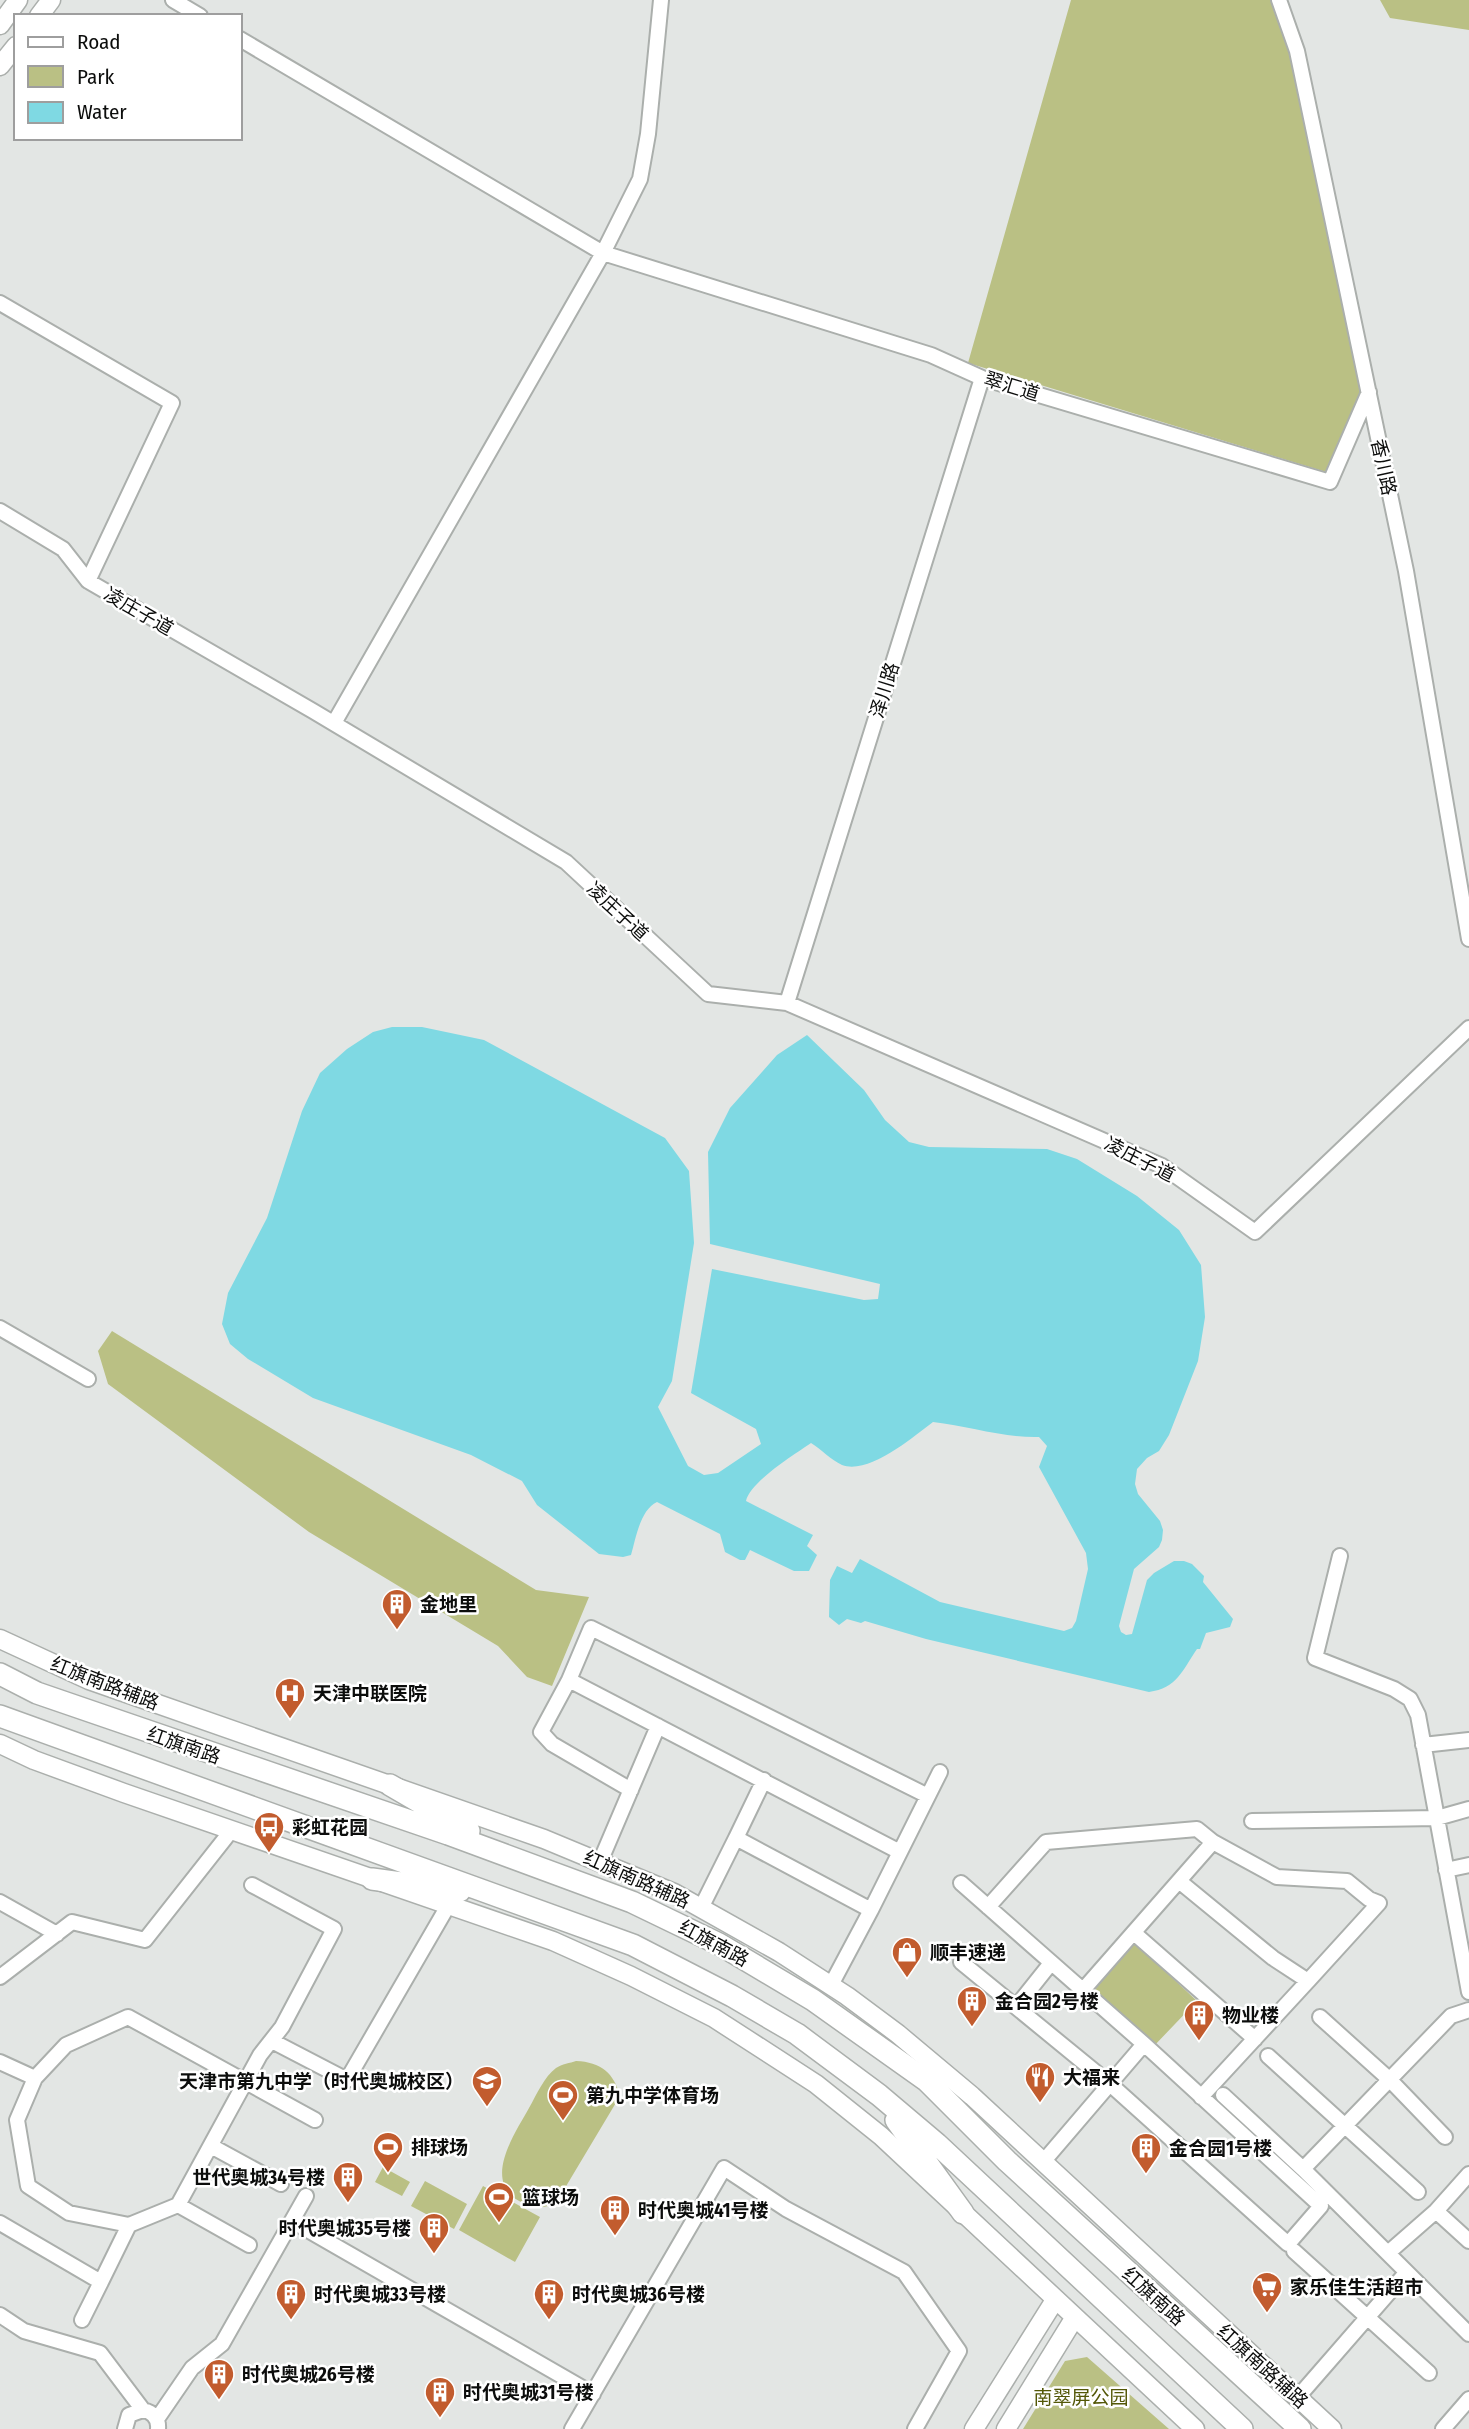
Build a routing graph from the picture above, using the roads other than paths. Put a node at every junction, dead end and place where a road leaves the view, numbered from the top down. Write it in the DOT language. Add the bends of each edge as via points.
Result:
graph roads {
  1 [pos="18,0"];
  2 [pos="173,0"];
  3 [pos="662,0"];
  4 [pos="1279,0"];
  5 [pos="197,14"];
  6 [pos="0,25"];
  7 [pos="242,40"];
  8 [pos="14,48"];
  9 [pos="0,66"];
  10 [pos="603,253"];
  11 [pos="0,303"];
  12 [pos="982,378"];
  13 [pos="1369,392"];
  14 [pos="0,511"];
  15 [pos="89,582"];
  16 [pos="334,723"];
  17 [pos="1469,939"];
  18 [pos="787,1003"];
  19 [pos="1469,1028"];
  20 [pos="0,1328"];
  21 [pos="88,1379"];
  22 [pos="1340,1556"];
  23 [pos="0,1639"];
  24 [pos="0,1674"];
  25 [pos="569,1680"];
  26 [pos="0,1716"];
  27 [pos="658,1726"];
  28 [pos="1469,1740"];
  29 [pos="0,1744"];
  30 [pos="1423,1745"];
  31 [pos="940,1772"];
  32 [pos="764,1780"];
  33 [pos="390,1785"];
  34 [pos="631,1790"];
  35 [pos="928,1796"];
  36 [pos="1469,1809"];
  37 [pos="1437,1818"];
  38 [pos="1252,1821"];
  39 [pos="231,1831"];
  40 [pos="736,1838"];
  41 [pos="1213,1842"];
  42 [pos="900,1852"];
  43 [pos="519,1860"];
  44 [pos="600,1862"];
  45 [pos="1469,1865"];
  46 [pos="1446,1870"];
  47 [pos="372,1879"];
  48 [pos="1179,1881"];
  49 [pos="961,1883"];
  50 [pos="252,1885"];
  51 [pos="500,1897"];
  52 [pos="0,1902"];
  53 [pos="449,1904"];
  54 [pos="988,1907"];
  55 [pos="701,1908"];
  56 [pos="871,1910"];
  57 [pos="1463,1932"];
  58 [pos="1134,1933"];
  59 [pos="57,1934"];
  60 [pos="961,1962"];
  61 [pos="1051,1962"];
  62 [pos="0,1977"];
  63 [pos="1308,1981"];
  64 [pos="831,1985"];
  65 [pos="1469,1988"];
  66 [pos="1083,1990"];
  67 [pos="1016,2007"];
  68 [pos="1469,2010"];
  69 [pos="1320,2017"];
  70 [pos="1255,2039"];
  71 [pos="272,2041"];
  72 [pos="1144,2045"];
  73 [pos="1268,2056"];
  74 [pos="0,2062"];
  75 [pos="35,2078"];
  76 [pos="1390,2080"];
  77 [pos="245,2082"];
  78 [pos="1110,2084"];
  79 [pos="878,2095"];
  80 [pos="1223,2095"];
  81 [pos="1201,2096"];
  82 [pos="315,2120"];
  83 [pos="1346,2126"];
  84 [pos="1445,2137"];
  85 [pos="211,2146"];
  86 [pos="1043,2162"];
  87 [pos="1303,2169"];
  88 [pos="1469,2174"];
  89 [pos="281,2184"];
  90 [pos="1418,2192"];
  91 [pos="306,2196"];
  92 [pos="178,2205"];
  93 [pos="1436,2211"];
  94 [pos="963,2213"];
  95 [pos="292,2221"];
  96 [pos="0,2223"];
  97 [pos="129,2225"];
  98 [pos="1469,2241"];
  99 [pos="248,2245"];
  100 [pos="1294,2250"];
  101 [pos="1388,2253"];
  102 [pos="1406,2273"];
  103 [pos="101,2282"];
  104 [pos="1055,2300"];
  105 [pos="0,2315"];
  106 [pos="1075,2317"];
  107 [pos="1368,2317"];
  108 [pos="82,2320"];
  109 [pos="1469,2334"];
  110 [pos="1429,2373"];
  111 [pos="593,2394"];
  112 [pos="1298,2397"];
  113 [pos="1469,2399"];
  114 [pos="143,2410"];
  115 [pos="158,2424"];
  116 [pos="125,2429"];
  117 [pos="572,2429"];
  118 [pos="915,2429"];
  119 [pos="974,2429"];
  120 [pos="1006,2429"];
  121 [pos="1195,2429"];
  122 [pos="1242,2429"];
  123 [pos="1300,2429"];
  124 [pos="1332,2429"];
  125 [pos="1443,2429"];
  1 -- 6 [label="main road"];
  2 -- 5 [label="street"];
  3 -- 10 [label="street" via="640,179"];
  4 -- 13 [label="street, 香川路" via="1297,51"];
  7 -- 10 [label="street, 翠汇道"];
  8 -- 9 [label="main road"];
  10 -- 12 [label="street, 翠汇道" via="931,355"];
  10 -- 16 [label="street"];
  11 -- 15 [label="street, 凌庄子道" via="172,403"];
  12 -- 13 [label="street, 翠汇道" via="1330,482"];
  12 -- 18 [label="street, 泽川路"];
  13 -- 17 [label="street, 香川路" via="1406,571"];
  14 -- 15 [label="street" via="63,549"];
  15 -- 16 [label="street, 凌庄子道"];
  16 -- 18 [label="street, 凌庄子道" via="566,862 708,994"];
  18 -- 19 [label="street, 凌庄子道" via="1162,1166 1255,1232"];
  20 -- 21 [label="street"];
  22 -- 30 [label="street" via="1315,1658 1410,1699"];
  23 -- 33 [label="main road, 红旗南路辅路" via="89,1680"];
  24 -- 43 [label="highway, 红旗南路" via="37,1693"];
  25 -- 27 [label="street"];
  25 -- 34 [label="street" via="541,1731 552,1744"];
  25 -- 35 [label="street" via="591,1628"];
  26 -- 51 [label="highway, 红旗南路"];
  27 -- 32 [label="street"];
  27 -- 34 [label="street"];
  28 -- 30 [label="street"];
  29 -- 39 [label="main road"];
  30 -- 37 [label="street"];
  31 -- 35 [label="street"];
  32 -- 40 [label="street"];
  32 -- 42 [label="street"];
  33 -- 43 [label="highway"];
  33 -- 44 [label="main road, 红旗南路辅路"];
  34 -- 44 [label="street"];
  35 -- 42 [label="street"];
  36 -- 37 [label="street"];
  37 -- 38 [label="street"];
  37 -- 46 [label="street"];
  39 -- 47 [label="main road"];
  39 -- 59 [label="street" via="145,1940 72,1922"];
  40 -- 55 [label="street"];
  40 -- 56 [label="street"];
  41 -- 48 [label="street"];
  41 -- 54 [label="street" via="1197,1829 1046,1842"];
  41 -- 63 [label="street" via="1277,1877 1348,1881 1379,1903"];
  42 -- 56 [label="street"];
  43 -- 123 [label="highway, 红旗南路" via="632,1902 719,1944 813,2000 927,2081 1007,2161"];
  44 -- 55 [label="main road, 红旗南路辅路"];
  45 -- 46 [label="street"];
  46 -- 57 [label="street"];
  47 -- 51 [label="highway"];
  47 -- 53 [label="main road"];
  48 -- 58 [label="street"];
  48 -- 63 [label="street"];
  49 -- 54 [label="street"];
  50 -- 71 [label="street" via="334,1929"];
  51 -- 79 [label="highway, 红旗南路" via="633,1945 732,1996 797,2034"];
  52 -- 59 [label="street"];
  53 -- 71 [label="street" via="347,2080"];
  53 -- 94 [label="main road" via="554,1941 750,2040 853,2113"];
  54 -- 61 [label="street"];
  55 -- 64 [label="main road, 红旗南路辅路"];
  56 -- 64 [label="street"];
  57 -- 65 [label="street"];
  58 -- 66 [label="street"];
  58 -- 70 [label="street"];
  59 -- 62 [label="street"];
  60 -- 67 [label="street"];
  61 -- 66 [label="street"];
  61 -- 67 [label="street"];
  63 -- 70 [label="street"];
  64 -- 86 [label="main road, 红旗南路辅路" via="972,2096"];
  66 -- 72 [label="street"];
  67 -- 78 [label="street"];
  68 -- 76 [label="street" via="1451,2016"];
  69 -- 76 [label="street"];
  70 -- 81 [label="street"];
  71 -- 77 [label="street"];
  72 -- 78 [label="street"];
  72 -- 81 [label="street"];
  73 -- 83 [label="street"];
  74 -- 75 [label="street"];
  75 -- 77 [label="street" via="66,2045 128,2017"];
  75 -- 97 [label="street" via="17,2120 28,2186 69,2213"];
  76 -- 83 [label="street"];
  76 -- 84 [label="street"];
  77 -- 82 [label="street"];
  77 -- 85 [label="street"];
  78 -- 81 [label="street" via="1288,2244 1321,2206"];
  78 -- 86 [label="street"];
  79 -- 94 [label="highway"];
  79 -- 122 [label="highway, 红旗南路"];
  80 -- 87 [label="street"];
  83 -- 87 [label="street"];
  83 -- 90 [label="street"];
  85 -- 89 [label="street"];
  85 -- 92 [label="street"];
  86 -- 112 [label="main road, 红旗南路辅路"];
  87 -- 101 [label="street"];
  88 -- 93 [label="street"];
  91 -- 95 [label="street"];
  92 -- 97 [label="street"];
  92 -- 99 [label="street"];
  93 -- 98 [label="street"];
  93 -- 101 [label="street"];
  94 -- 104 [label="main road"];
  95 -- 111 [label="street"];
  95 -- 115 [label="street" via="222,2344 192,2368"];
  96 -- 103 [label="street"];
  97 -- 103 [label="street"];
  100 -- 107 [label="street"];
  101 -- 102 [label="street"];
  102 -- 107 [label="street"];
  102 -- 109 [label="street"];
  103 -- 108 [label="street"];
  104 -- 106 [label="main road"];
  104 -- 119 [label="main road"];
  105 -- 114 [label="street" via="24,2331 100,2353"];
  106 -- 120 [label="main road"];
  106 -- 121 [label="main road"];
  107 -- 110 [label="street"];
  107 -- 112 [label="street"];
  111 -- 117 [label="street"];
  111 -- 118 [label="street" via="724,2168 786,2209 904,2272 959,2351"];
  112 -- 124 [label="main road, 红旗南路辅路"];
  113 -- 125 [label="street"];
  114 -- 115 [label="street"];
  114 -- 116 [label="street" via="129,2415"];
}
